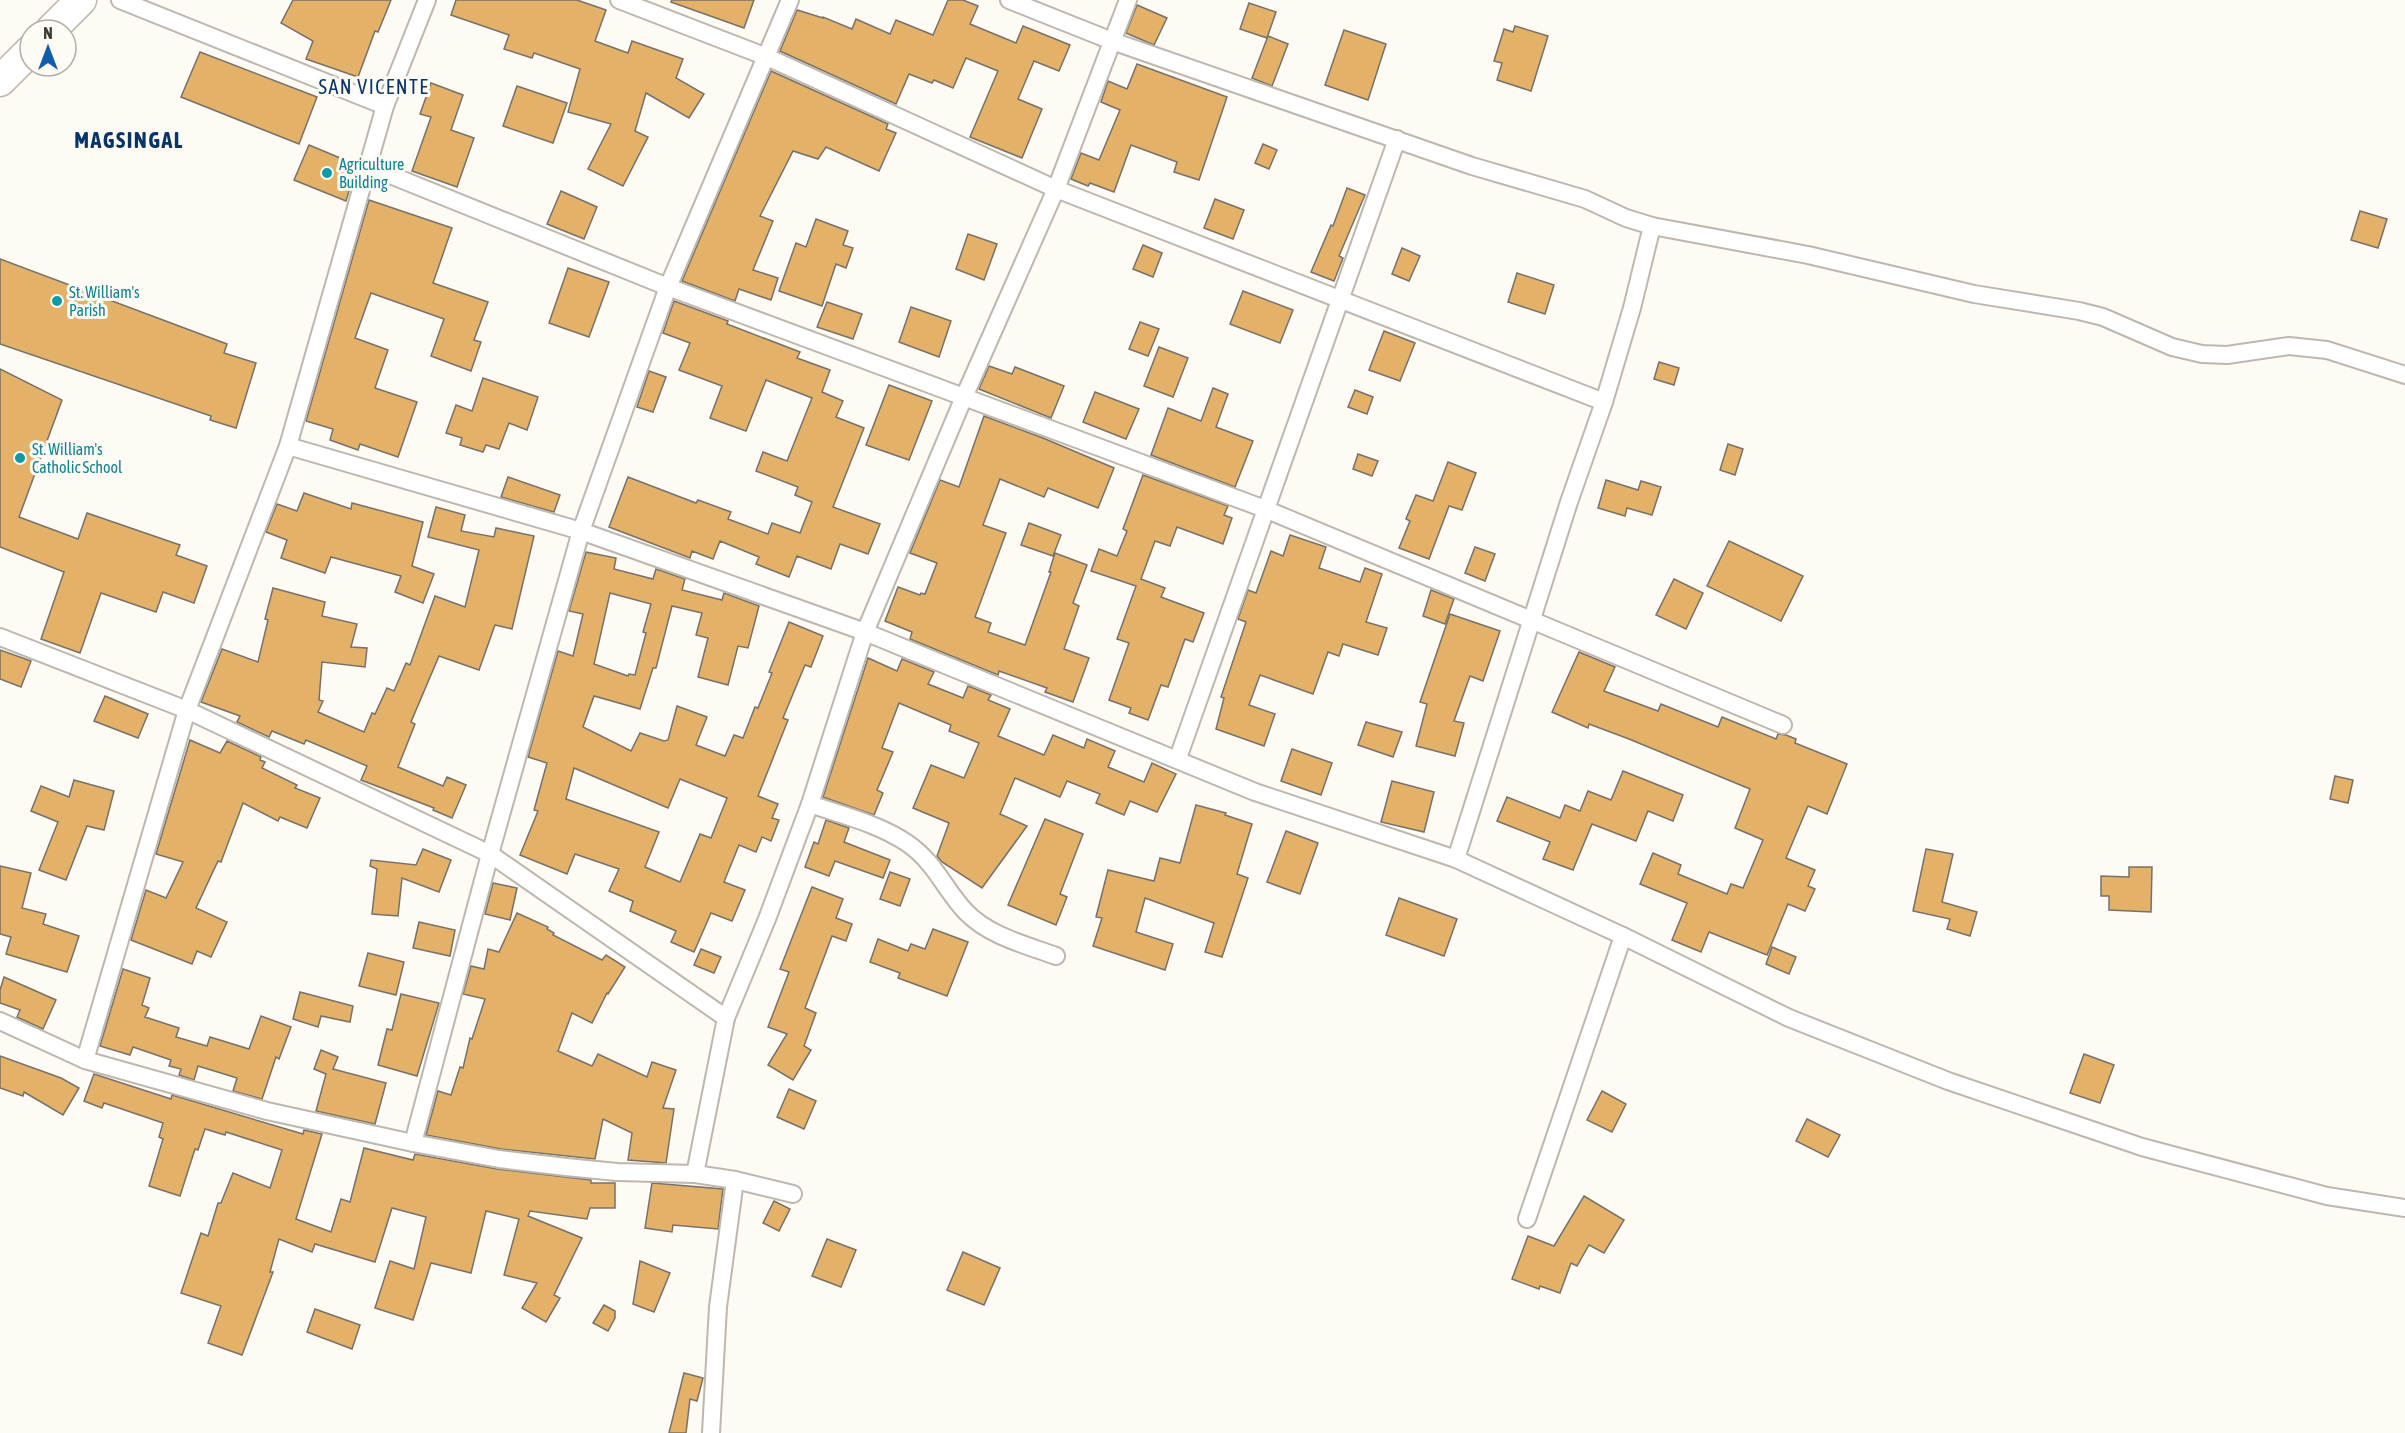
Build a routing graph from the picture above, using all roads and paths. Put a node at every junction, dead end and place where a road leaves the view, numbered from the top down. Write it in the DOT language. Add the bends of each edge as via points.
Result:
graph roads {
  1 [pos="81,0"];
  2 [pos="120,0"];
  3 [pos="427,0"];
  4 [pos="619,0"];
  5 [pos="790,0"];
  6 [pos="1009,0"];
  7 [pos="1128,0"];
  8 [pos="63,18"];
  9 [pos="1112,42"];
  10 [pos="766,57"];
  11 [pos="18,63"];
  12 [pos="0,81"];
  13 [pos="385,106"];
  14 [pos="1397,139"];
  15 [pos="368,166"];
  16 [pos="1056,189"];
  17 [pos="1653,226"];
  18 [pos="668,287"];
  19 [pos="1339,299"];
  20 [pos="2405,375"];
  21 [pos="964,397"];
  22 [pos="1604,402"];
  23 [pos="288,446"];
  24 [pos="1265,509"];
  25 [pos="581,531"];
  26 [pos="1533,619"];
  27 [pos="865,632"];
  28 [pos="0,637"];
  29 [pos="187,710"];
  30 [pos="1784,725"];
  31 [pos="1178,758"];
  32 [pos="810,804"];
  33 [pos="490,854"];
  34 [pos="1456,859"];
  35 [pos="1623,936"];
  36 [pos="1056,956"];
  37 [pos="726,1018"];
  38 [pos="0,1021"];
  39 [pos="85,1060"];
  40 [pos="412,1143"];
  41 [pos="695,1174"];
  42 [pos="735,1180"];
  43 [pos="793,1194"];
  44 [pos="2405,1208"];
  45 [pos="1527,1219"];
  46 [pos="711,1433"];
  1 -- 8 [label="highway"];
  2 -- 13 [label="street"];
  3 -- 13 [label="street"];
  4 -- 10 [label="street"];
  5 -- 10 [label="street"];
  6 -- 9 [label="street"];
  7 -- 9 [label="street"];
  9 -- 14 [label="street"];
  9 -- 16 [label="street"];
  10 -- 16 [label="street"];
  10 -- 18 [label="street"];
  11 -- 12 [label="highway"];
  13 -- 15 [label="street"];
  14 -- 17 [label="street" via="1585,199"];
  14 -- 19 [label="street"];
  15 -- 18 [label="street"];
  15 -- 23 [label="street"];
  16 -- 19 [label="street"];
  16 -- 21 [label="street"];
  17 -- 20 [label="street" via="1808,255 1974,294 2079,311 2202,354 2227,355 2289,346 2327,350"];
  17 -- 22 [label="street"];
  18 -- 21 [label="street"];
  18 -- 25 [label="street"];
  19 -- 22 [label="street"];
  19 -- 24 [label="street"];
  21 -- 24 [label="street"];
  21 -- 27 [label="street"];
  22 -- 26 [label="street"];
  23 -- 25 [label="street"];
  23 -- 29 [label="street"];
  24 -- 26 [label="street"];
  24 -- 31 [label="street"];
  25 -- 27 [label="street"];
  25 -- 33 [label="street"];
  26 -- 30 [label="street"];
  26 -- 34 [label="street"];
  27 -- 31 [label="street"];
  27 -- 32 [label="street"];
  28 -- 29 [label="street"];
  29 -- 33 [label="street"];
  29 -- 39 [label="street"];
  31 -- 34 [label="street" via="1255,792"];
  32 -- 36 [label="street" via="906,842 940,875 977,921 1012,940"];
  32 -- 37 [label="street"];
  33 -- 37 [label="street"];
  33 -- 40 [label="street"];
  34 -- 35 [label="street"];
  35 -- 44 [label="street" via="1789,1018 1948,1081 2142,1147 2327,1196"];
  35 -- 45 [label="street"];
  37 -- 41 [label="street"];
  38 -- 39 [label="street"];
  39 -- 40 [label="street" via="267,1111"];
  40 -- 41 [label="street" via="555,1166"];
  41 -- 42 [label="street"];
  42 -- 43 [label="street"];
  42 -- 46 [label="street" via="718,1307"];
}
